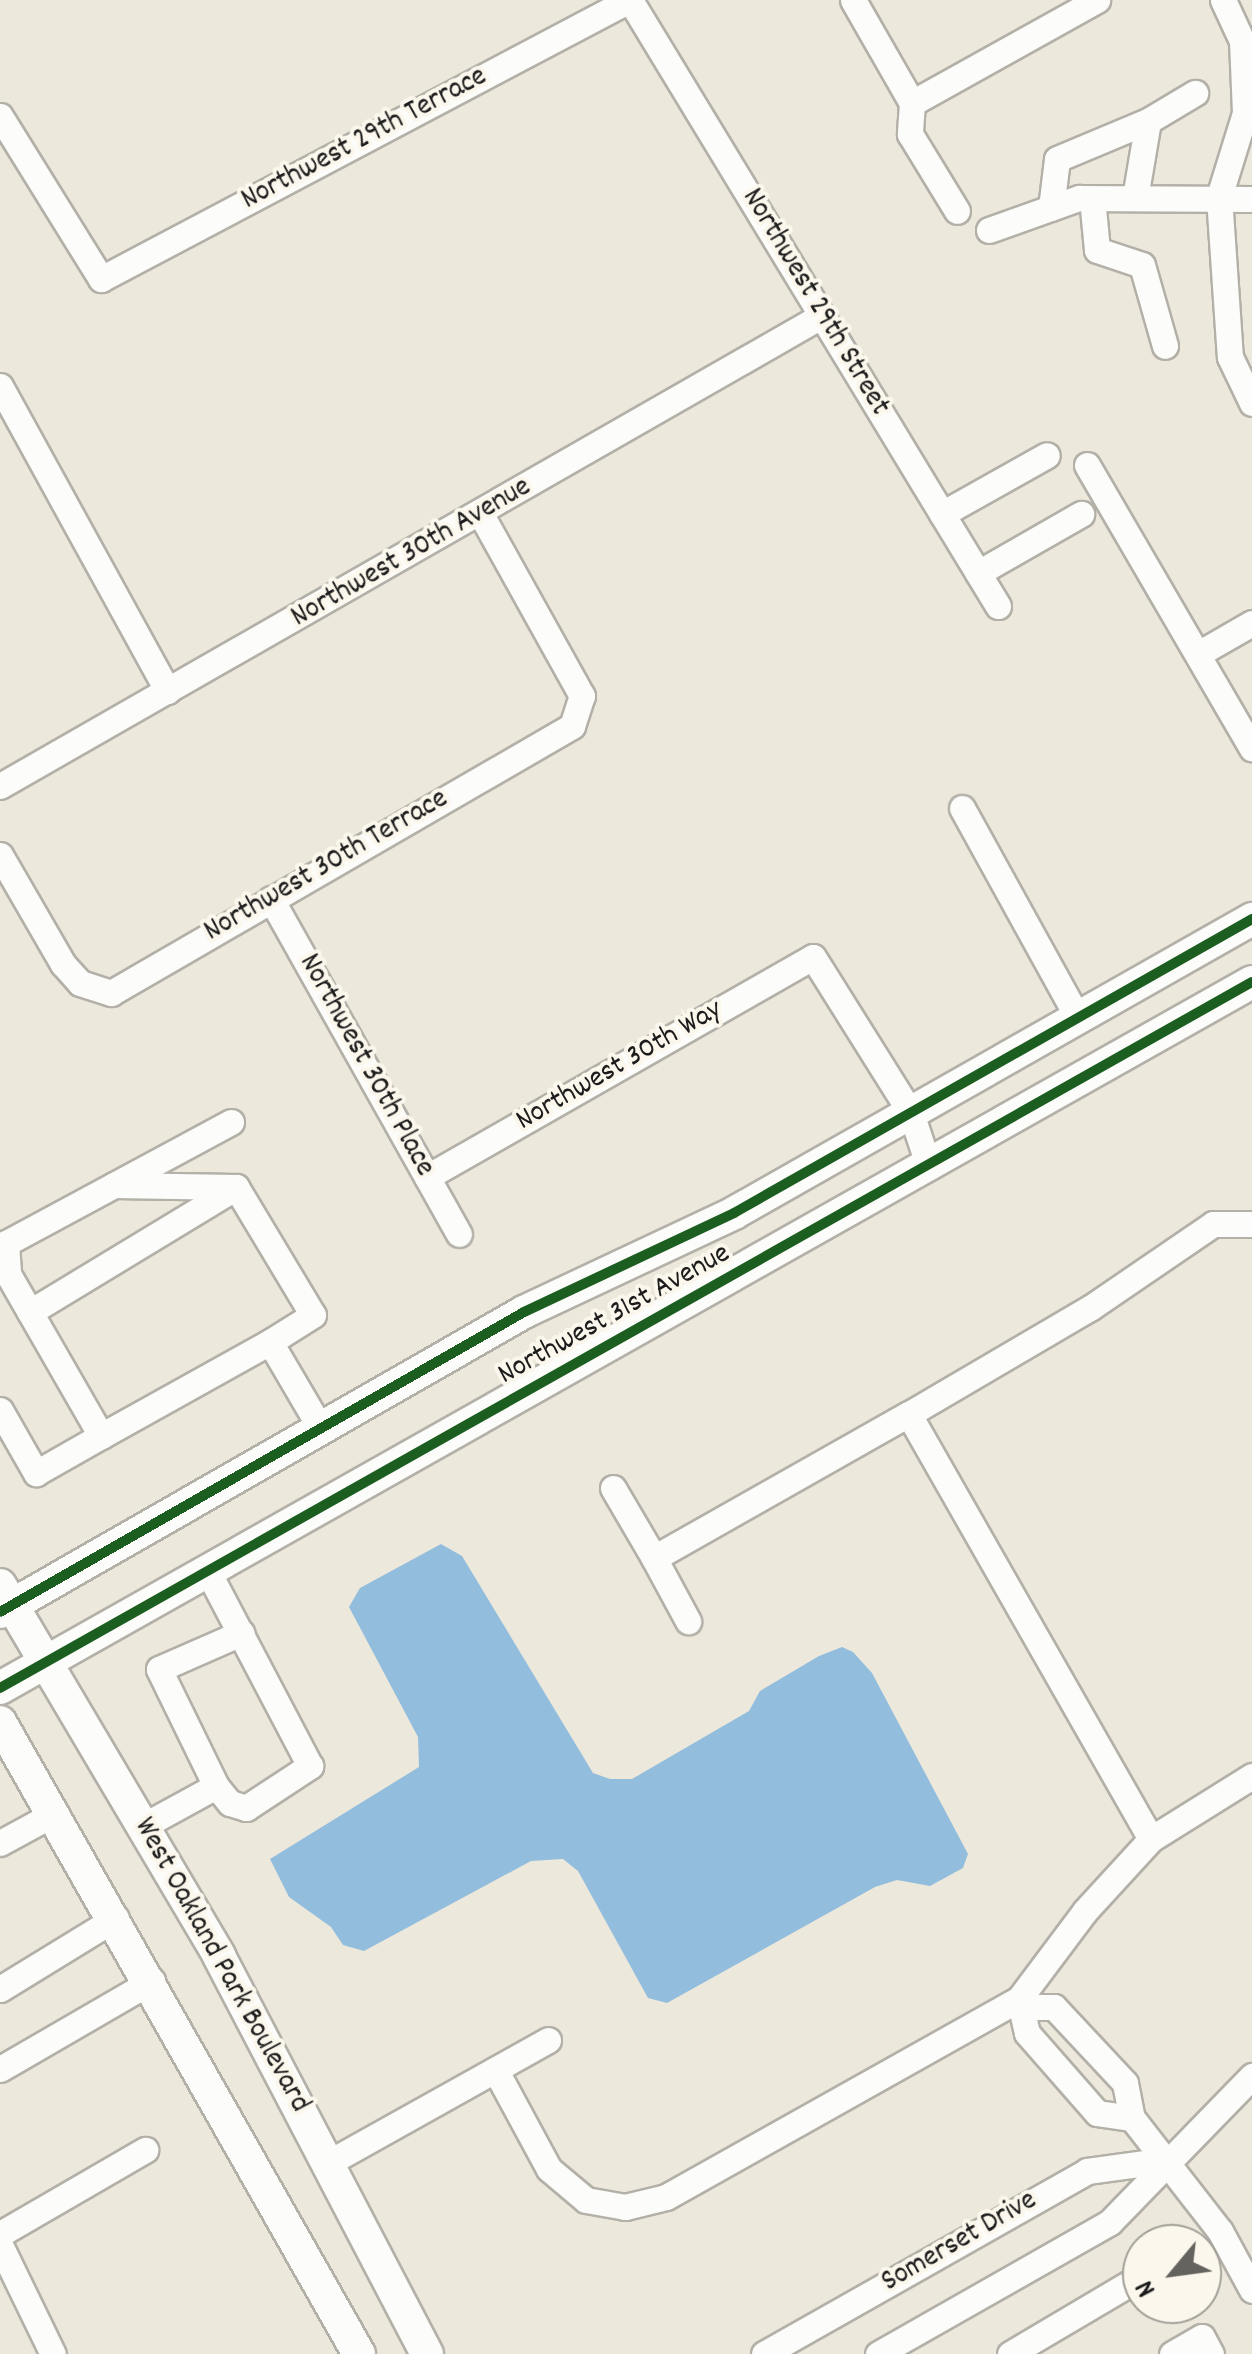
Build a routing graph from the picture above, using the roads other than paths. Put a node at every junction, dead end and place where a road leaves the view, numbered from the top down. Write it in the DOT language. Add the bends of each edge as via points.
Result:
graph roads {
  1 [pos="630,0"];
  2 [pos="853,0"];
  3 [pos="1097,0"];
  4 [pos="1222,0"];
  5 [pos="1195,92"];
  6 [pos="912,103"];
  7 [pos="0,116"];
  8 [pos="1148,120"];
  9 [pos="1219,197"];
  10 [pos="1092,198"];
  11 [pos="1135,198"];
  12 [pos="1252,199"];
  13 [pos="1051,208"];
  14 [pos="957,211"];
  15 [pos="989,230"];
  16 [pos="821,316"];
  17 [pos="1165,346"];
  18 [pos="0,386"];
  19 [pos="1252,403"];
  20 [pos="1047,455"];
  21 [pos="1088,465"];
  22 [pos="942,514"];
  23 [pos="1081,514"];
  24 [pos="482,516"];
  25 [pos="978,574"];
  26 [pos="998,606"];
  27 [pos="1252,623"];
  28 [pos="1198,654"];
  29 [pos="168,691"];
  30 [pos="1252,749"];
  31 [pos="0,786"];
  32 [pos="962,808"];
  33 [pos="0,855"];
  34 [pos="271,899"];
  35 [pos="1252,918"];
  36 [pos="1252,982"];
  37 [pos="1078,1018"];
  38 [pos="912,1113"];
  39 [pos="232,1122"];
  40 [pos="929,1167"];
  41 [pos="427,1177"];
  42 [pos="109,1184"];
  43 [pos="236,1186"];
  44 [pos="1252,1224"];
  45 [pos="459,1234"];
  46 [pos="4,1276"];
  47 [pos="30,1312"];
  48 [pos="270,1342"];
  49 [pos="0,1410"];
  50 [pos="909,1414"];
  51 [pos="321,1428"];
  52 [pos="101,1436"];
  53 [pos="613,1488"];
  54 [pos="654,1558"];
  55 [pos="208,1572"];
  56 [pos="4,1601"];
  57 [pos="688,1621"];
  58 [pos="242,1633"];
  59 [pos="48,1662"];
  60 [pos="0,1688"];
  61 [pos="0,1722"];
  62 [pos="1252,1776"];
  63 [pos="216,1786"];
  64 [pos="55,1813"];
  65 [pos="143,1826"];
  66 [pos="4,1833"];
  67 [pos="1151,1840"];
  68 [pos="116,1918"];
  69 [pos="152,1980"];
  70 [pos="0,1989"];
  71 [pos="1022,2003"];
  72 [pos="1083,2037"];
  73 [pos="548,2040"];
  74 [pos="1053,2064"];
  75 [pos="0,2068"];
  76 [pos="496,2071"];
  77 [pos="1252,2076"];
  78 [pos="1132,2118"];
  79 [pos="146,2150"];
  80 [pos="1167,2160"];
  81 [pos="328,2163"];
  82 [pos="0,2234"];
  83 [pos="0,2245"];
  84 [pos="1122,2288"];
  85 [pos="1252,2290"];
  86 [pos="808,2344"];
  87 [pos="53,2354"];
  88 [pos="359,2354"];
  89 [pos="428,2354"];
  90 [pos="764,2354"];
  91 [pos="878,2354"];
  92 [pos="1010,2354"];
  93 [pos="1172,2354"];
  94 [pos="1211,2354"];
  1 -- 7 [label="street, Northwest 29th Terrace" via="101,279"];
  1 -- 16 [label="street, Northwest 29th Street"];
  2 -- 6 [label="street"];
  3 -- 6 [label="street"];
  4 -- 9 [label="street" via="1242,41 1246,113"];
  5 -- 8 [label="street"];
  6 -- 14 [label="street" via="910,134"];
  8 -- 11 [label="street"];
  8 -- 13 [label="street" via="1057,158"];
  9 -- 11 [label="street"];
  9 -- 12 [label="street"];
  9 -- 19 [label="street" via="1230,357"];
  10 -- 11 [label="street"];
  10 -- 13 [label="street"];
  10 -- 17 [label="street" via="1097,250 1142,266"];
  13 -- 15 [label="street"];
  16 -- 22 [label="street, Northwest 29th Street"];
  16 -- 24 [label="street, Northwest 30th Avenue"];
  18 -- 29 [label="street"];
  20 -- 22 [label="street"];
  21 -- 28 [label="street"];
  22 -- 25 [label="street, Northwest 29th Street"];
  23 -- 25 [label="street"];
  24 -- 29 [label="street, Northwest 30th Avenue"];
  24 -- 34 [label="street, Northwest 30th Terrace" via="582,696 572,726"];
  25 -- 26 [label="street, Northwest 29th Street"];
  27 -- 28 [label="street"];
  28 -- 30 [label="street"];
  29 -- 31 [label="street, Northwest 30th Avenue"];
  32 -- 37 [label="street"];
  33 -- 34 [label="street, Northwest 30th Terrace" via="80,983 110,992"];
  34 -- 41 [label="street, Northwest 30th Place"];
  35 -- 37 [label="main road, Northwest 31st Avenue"];
  36 -- 40 [label="main road, Northwest 31st Avenue"];
  37 -- 38 [label="main road, Northwest 31st Avenue"];
  38 -- 40 [label="street"];
  38 -- 41 [label="street, Northwest 30th Way" via="813,957"];
  38 -- 51 [label="main road, Northwest 31st Avenue" via="734,1213 524,1312"];
  39 -- 42 [label="street"];
  40 -- 55 [label="main road, Northwest 31st Avenue"];
  41 -- 45 [label="street, Northwest 30th Place"];
  42 -- 43 [label="street"];
  42 -- 46 [label="street" via="6,1243"];
  43 -- 47 [label="street"];
  43 -- 48 [label="street" via="312,1315"];
  44 -- 50 [label="street" via="1213,1224 1090,1308"];
  46 -- 47 [label="street"];
  47 -- 52 [label="street"];
  48 -- 51 [label="street"];
  48 -- 52 [label="street"];
  49 -- 52 [label="street" via="36,1473"];
  50 -- 54 [label="street"];
  50 -- 67 [label="street"];
  51 -- 56 [label="main road, Northwest 31st Avenue"];
  53 -- 54 [label="street"];
  54 -- 57 [label="street"];
  55 -- 58 [label="street"];
  55 -- 59 [label="main road, Northwest 31st Avenue"];
  56 -- 59 [label="main road, West Oakland Park Boulevard"];
  58 -- 63 [label="street" via="159,1669"];
  58 -- 63 [label="street" via="310,1766 246,1808 230,1803"];
  59 -- 60 [label="main road, Northwest 31st Avenue"];
  59 -- 65 [label="main road, West Oakland Park Boulevard"];
  61 -- 64 [label="main road"];
  62 -- 67 [label="street"];
  63 -- 65 [label="street"];
  64 -- 66 [label="street"];
  64 -- 68 [label="main road"];
  65 -- 81 [label="main road, West Oakland Park Boulevard"];
  67 -- 71 [label="street" via="1085,1911"];
  68 -- 69 [label="main road"];
  68 -- 70 [label="street"];
  69 -- 75 [label="street"];
  69 -- 88 [label="main road"];
  71 -- 72 [label="street" via="1054,2007"];
  71 -- 74 [label="street" via="1028,2034"];
  71 -- 76 [label="street" via="666,2196 624,2207 586,2200 549,2169"];
  72 -- 74 [label="street"];
  72 -- 78 [label="street" via="1125,2084"];
  73 -- 76 [label="street"];
  74 -- 78 [label="street" via="1097,2113"];
  76 -- 81 [label="street"];
  77 -- 80 [label="street, Somerset Drive"];
  78 -- 80 [label="street"];
  79 -- 82 [label="street"];
  80 -- 85 [label="street" via="1220,2231"];
  80 -- 86 [label="street, Somerset Drive" via="1087,2171"];
  80 -- 91 [label="street, Somerset Drive" via="1110,2222"];
  81 -- 89 [label="main road, West Oakland Park Boulevard"];
  83 -- 87 [label="street"];
  84 -- 92 [label="street"];
  86 -- 90 [label="street, Somerset Drive"];
  93 -- 94 [label="street" via="1202,2337"];
}
